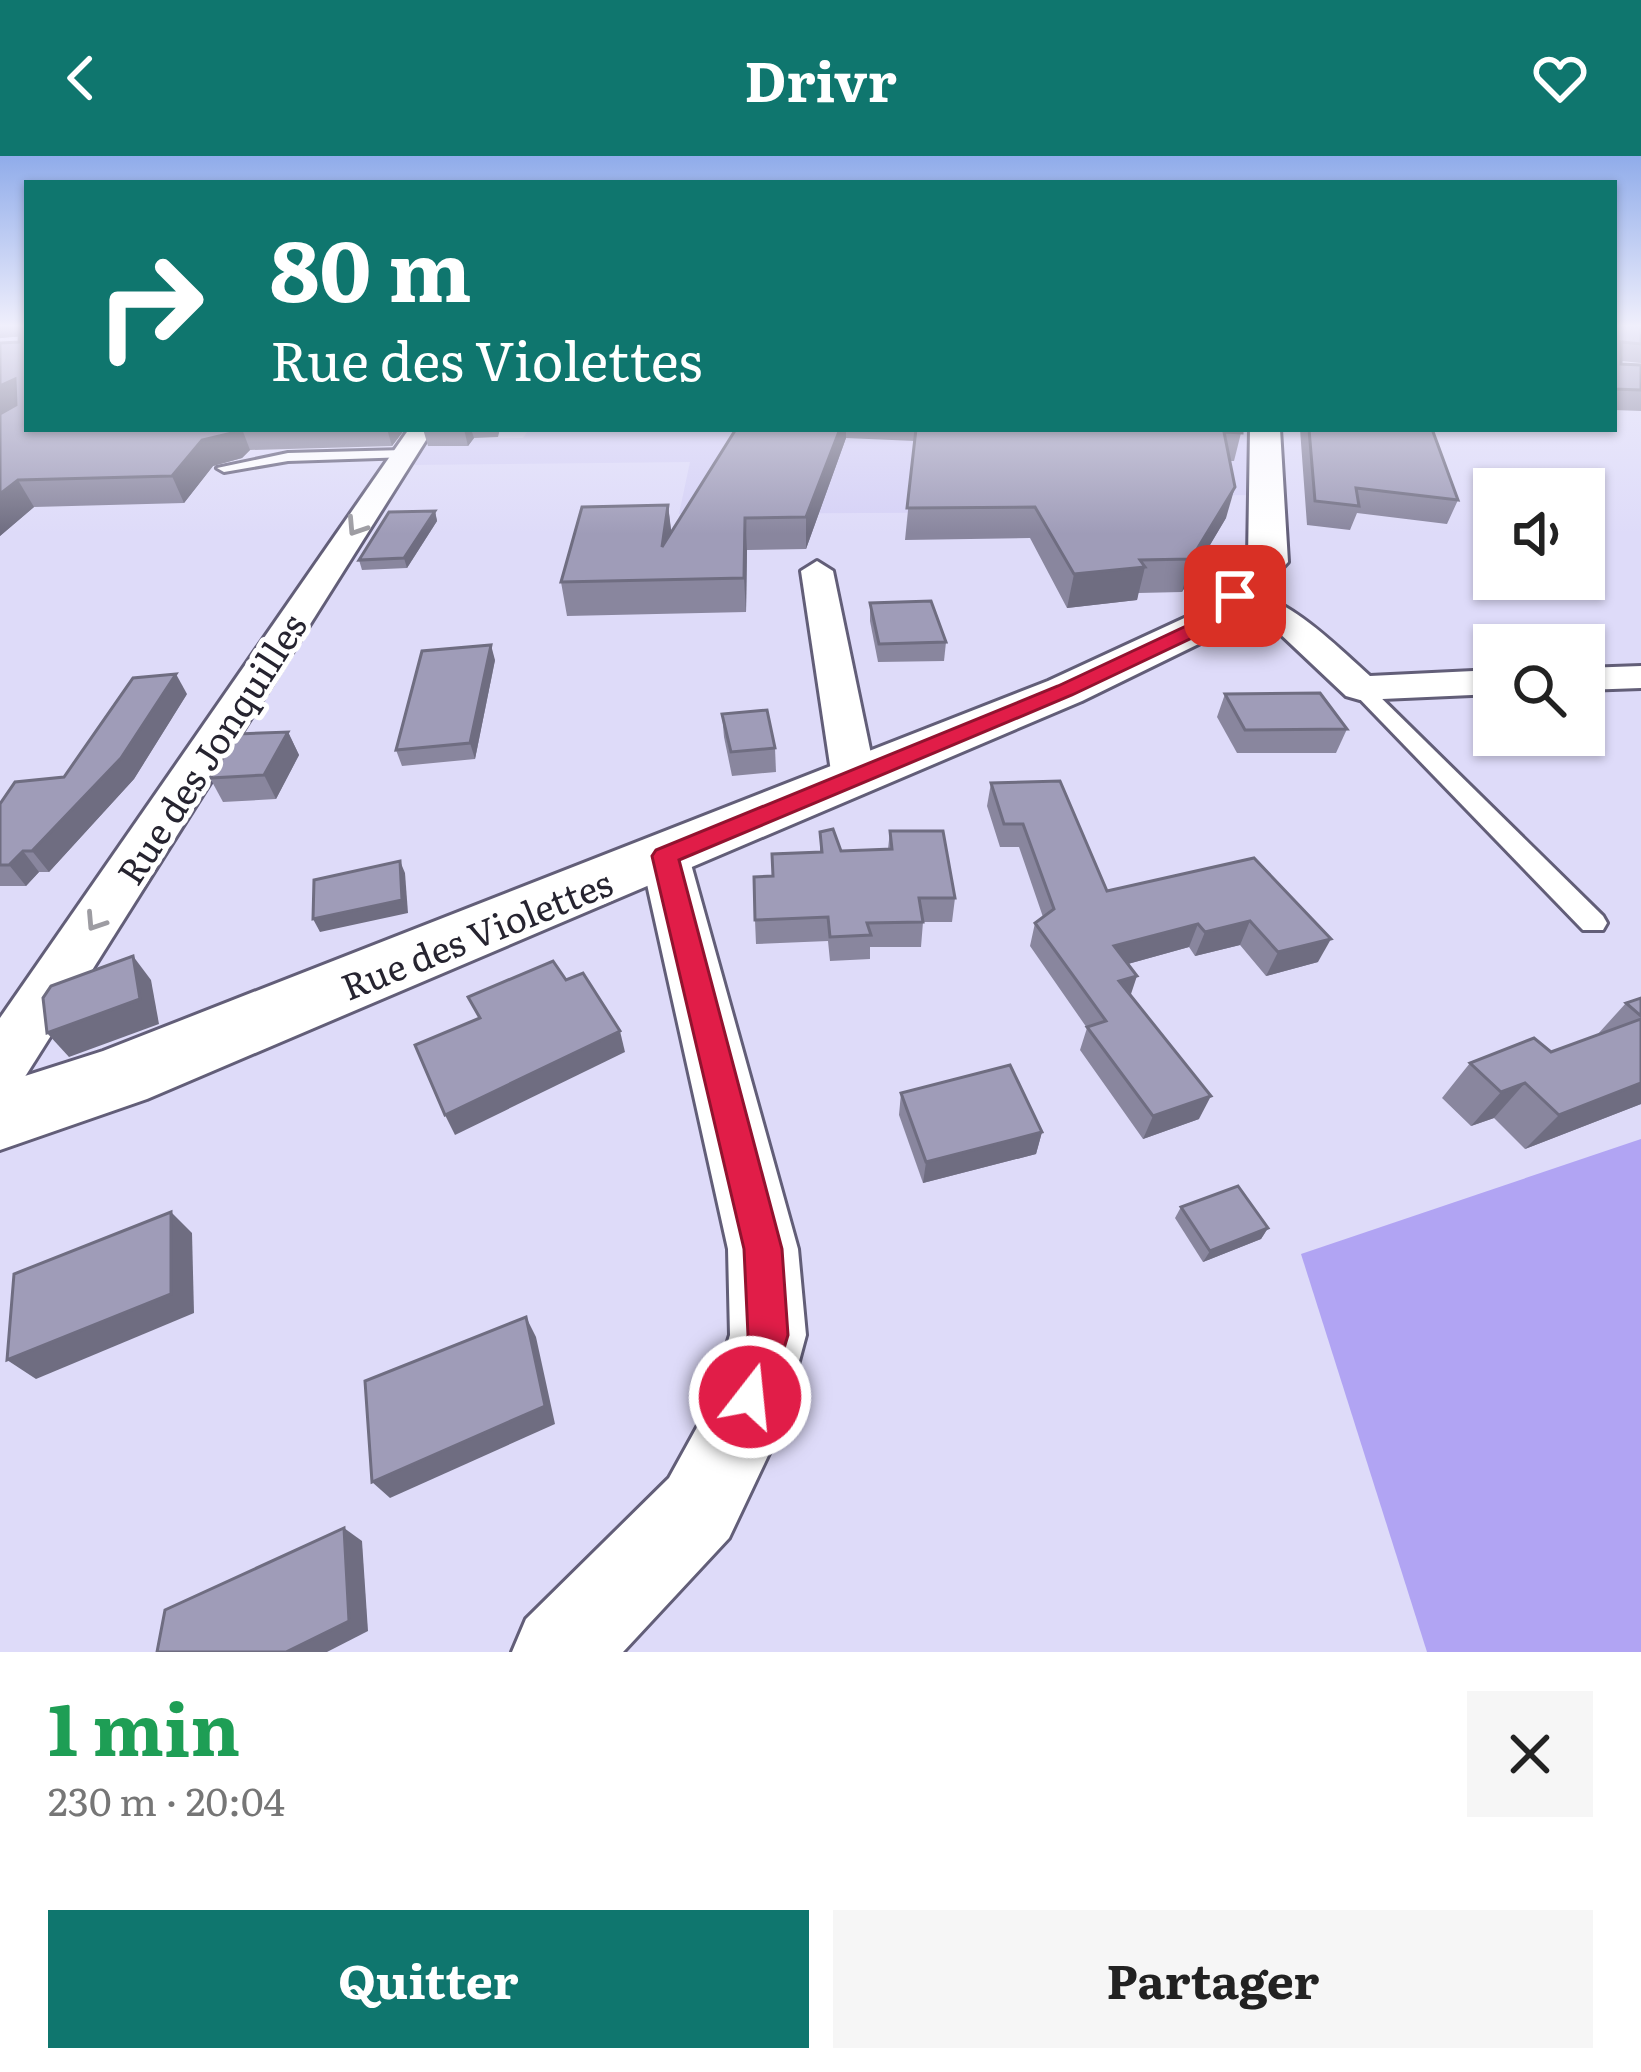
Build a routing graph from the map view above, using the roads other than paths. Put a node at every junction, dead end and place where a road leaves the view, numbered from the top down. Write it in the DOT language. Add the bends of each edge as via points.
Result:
graph roads {
  1 [pos="1265,432"];
  2 [pos="413,442"];
  3 [pos="224,468"];
  4 [pos="817,571"];
  5 [pos="1235,596"];
  6 [pos="1641,676"];
  7 [pos="1605,678"];
  8 [pos="1473,683"];
  9 [pos="1360,688"];
  10 [pos="854,778"];
  11 [pos="665,856"];
  12 [pos="1593,923"];
  13 [pos="0,1066"];
  14 [pos="0,1117"];
  15 [pos="559,1652"];
  1 -- 5 [label="street, Rue des Violettes" via="1268,562"];
  2 -- 3 [label="lane"];
  2 -- 13 [label="street, Rue des Jonquilles, one-way"];
  4 -- 10 [label="street"];
  5 -- 9 [label="street" via="1294,626"];
  5 -- 10 [label="street, Rue des Violettes" via="1188,633"];
  6 -- 7 [label="street"];
  8 -- 9 [label="street"];
  9 -- 12 [label="lane"];
  10 -- 11 [label="street, Rue des Violettes"];
  11 -- 14 [label="street, Rue des Violettes" via="120,1077"];
  11 -- 15 [label="street" via="763,1249 768,1335 741,1428 699,1508"];
}
